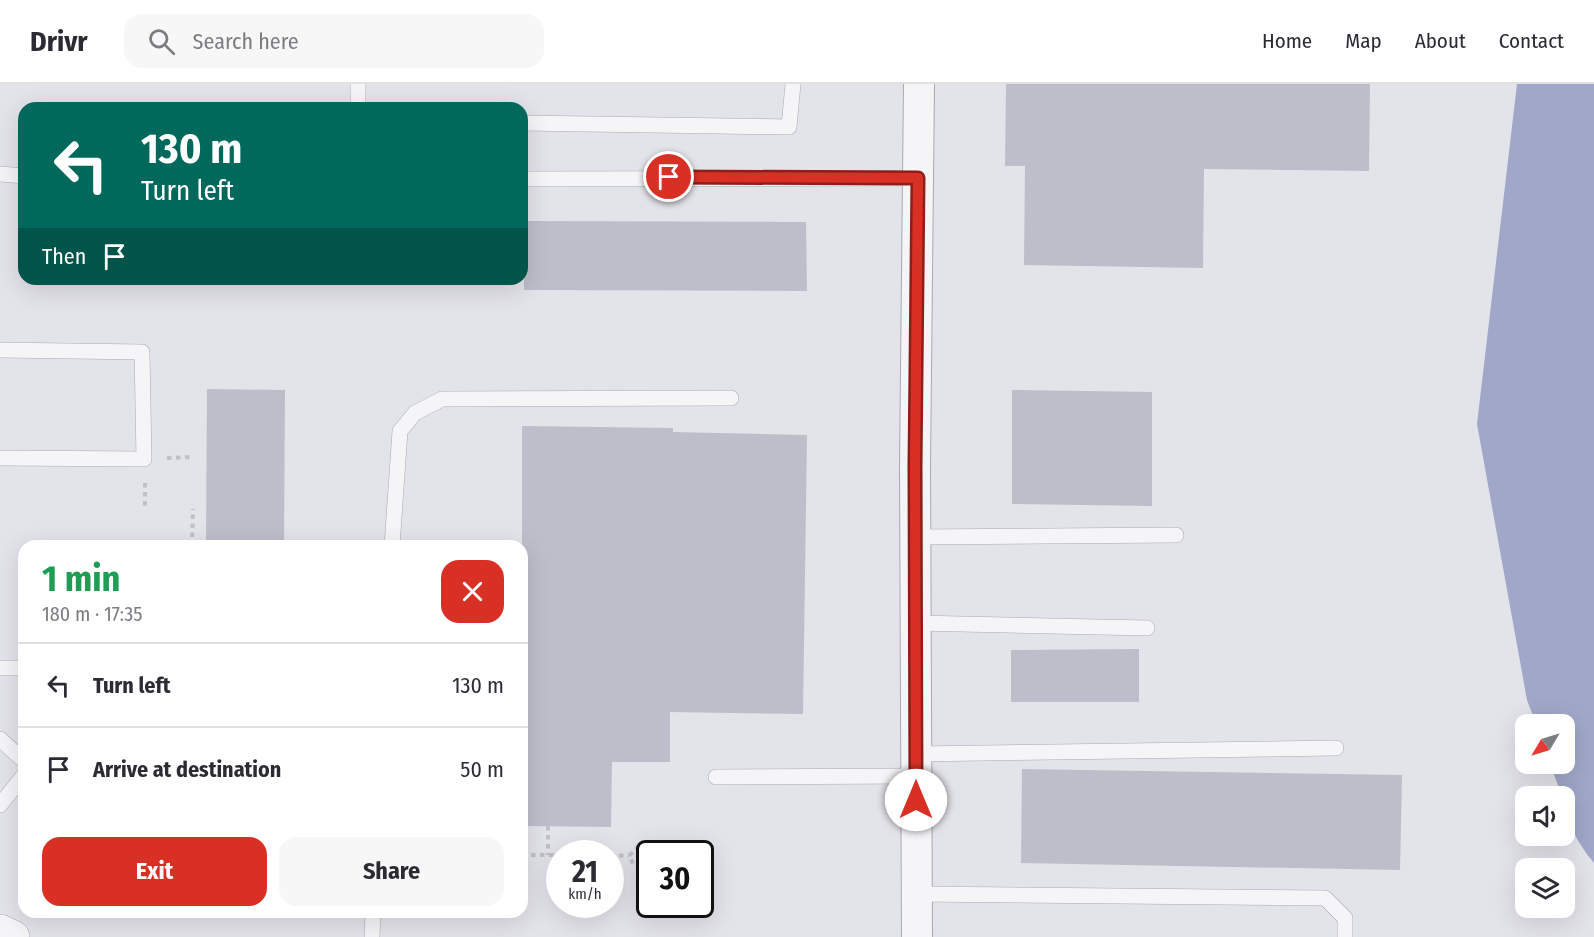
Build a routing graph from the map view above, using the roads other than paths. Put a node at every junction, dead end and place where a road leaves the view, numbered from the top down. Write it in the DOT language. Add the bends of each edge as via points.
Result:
graph roads {
  1 [pos="358,84"];
  2 [pos="793,84"];
  3 [pos="919,84"];
  4 [pos="358,102"];
  5 [pos="528,123"];
  6 [pos="0,174"];
  7 [pos="18,176"];
  8 [pos="918,178"];
  9 [pos="528,179"];
  10 [pos="0,350"];
  11 [pos="731,398"];
  12 [pos="0,458"];
  13 [pos="1176,535"];
  14 [pos="915,537"];
  15 [pos="392,540"];
  16 [pos="915,623"];
  17 [pos="1147,628"];
  18 [pos="0,668"];
  19 [pos="18,668"];
  20 [pos="0,739"];
  21 [pos="1336,748"];
  22 [pos="18,756"];
  23 [pos="916,765"];
  24 [pos="716,777"];
  25 [pos="18,782"];
  26 [pos="0,805"];
  27 [pos="916,894"];
  28 [pos="373,918"];
  29 [pos="0,931"];
  30 [pos="13,937"];
  31 [pos="372,937"];
  32 [pos="917,937"];
  33 [pos="1344,937"];
  1 -- 4 [label="lane"];
  2 -- 5 [label="lane" via="789,127"];
  3 -- 8 [label="street"];
  6 -- 7 [label="lane"];
  8 -- 9 [label="lane"];
  8 -- 14 [label="street"];
  10 -- 12 [label="lane" via="142,352 144,459"];
  11 -- 15 [label="lane" via="442,399 415,413 400,431"];
  13 -- 14 [label="lane"];
  14 -- 16 [label="street"];
  16 -- 17 [label="lane"];
  16 -- 23 [label="street"];
  18 -- 19 [label="lane"];
  20 -- 22 [label="lane"];
  21 -- 23 [label="lane"];
  23 -- 24 [label="lane"];
  23 -- 27 [label="street"];
  25 -- 26 [label="lane"];
  27 -- 32 [label="street"];
  27 -- 33 [label="lane" via="1325,898 1345,918"];
  28 -- 31 [label="lane"];
  29 -- 30 [label="street"];
}
